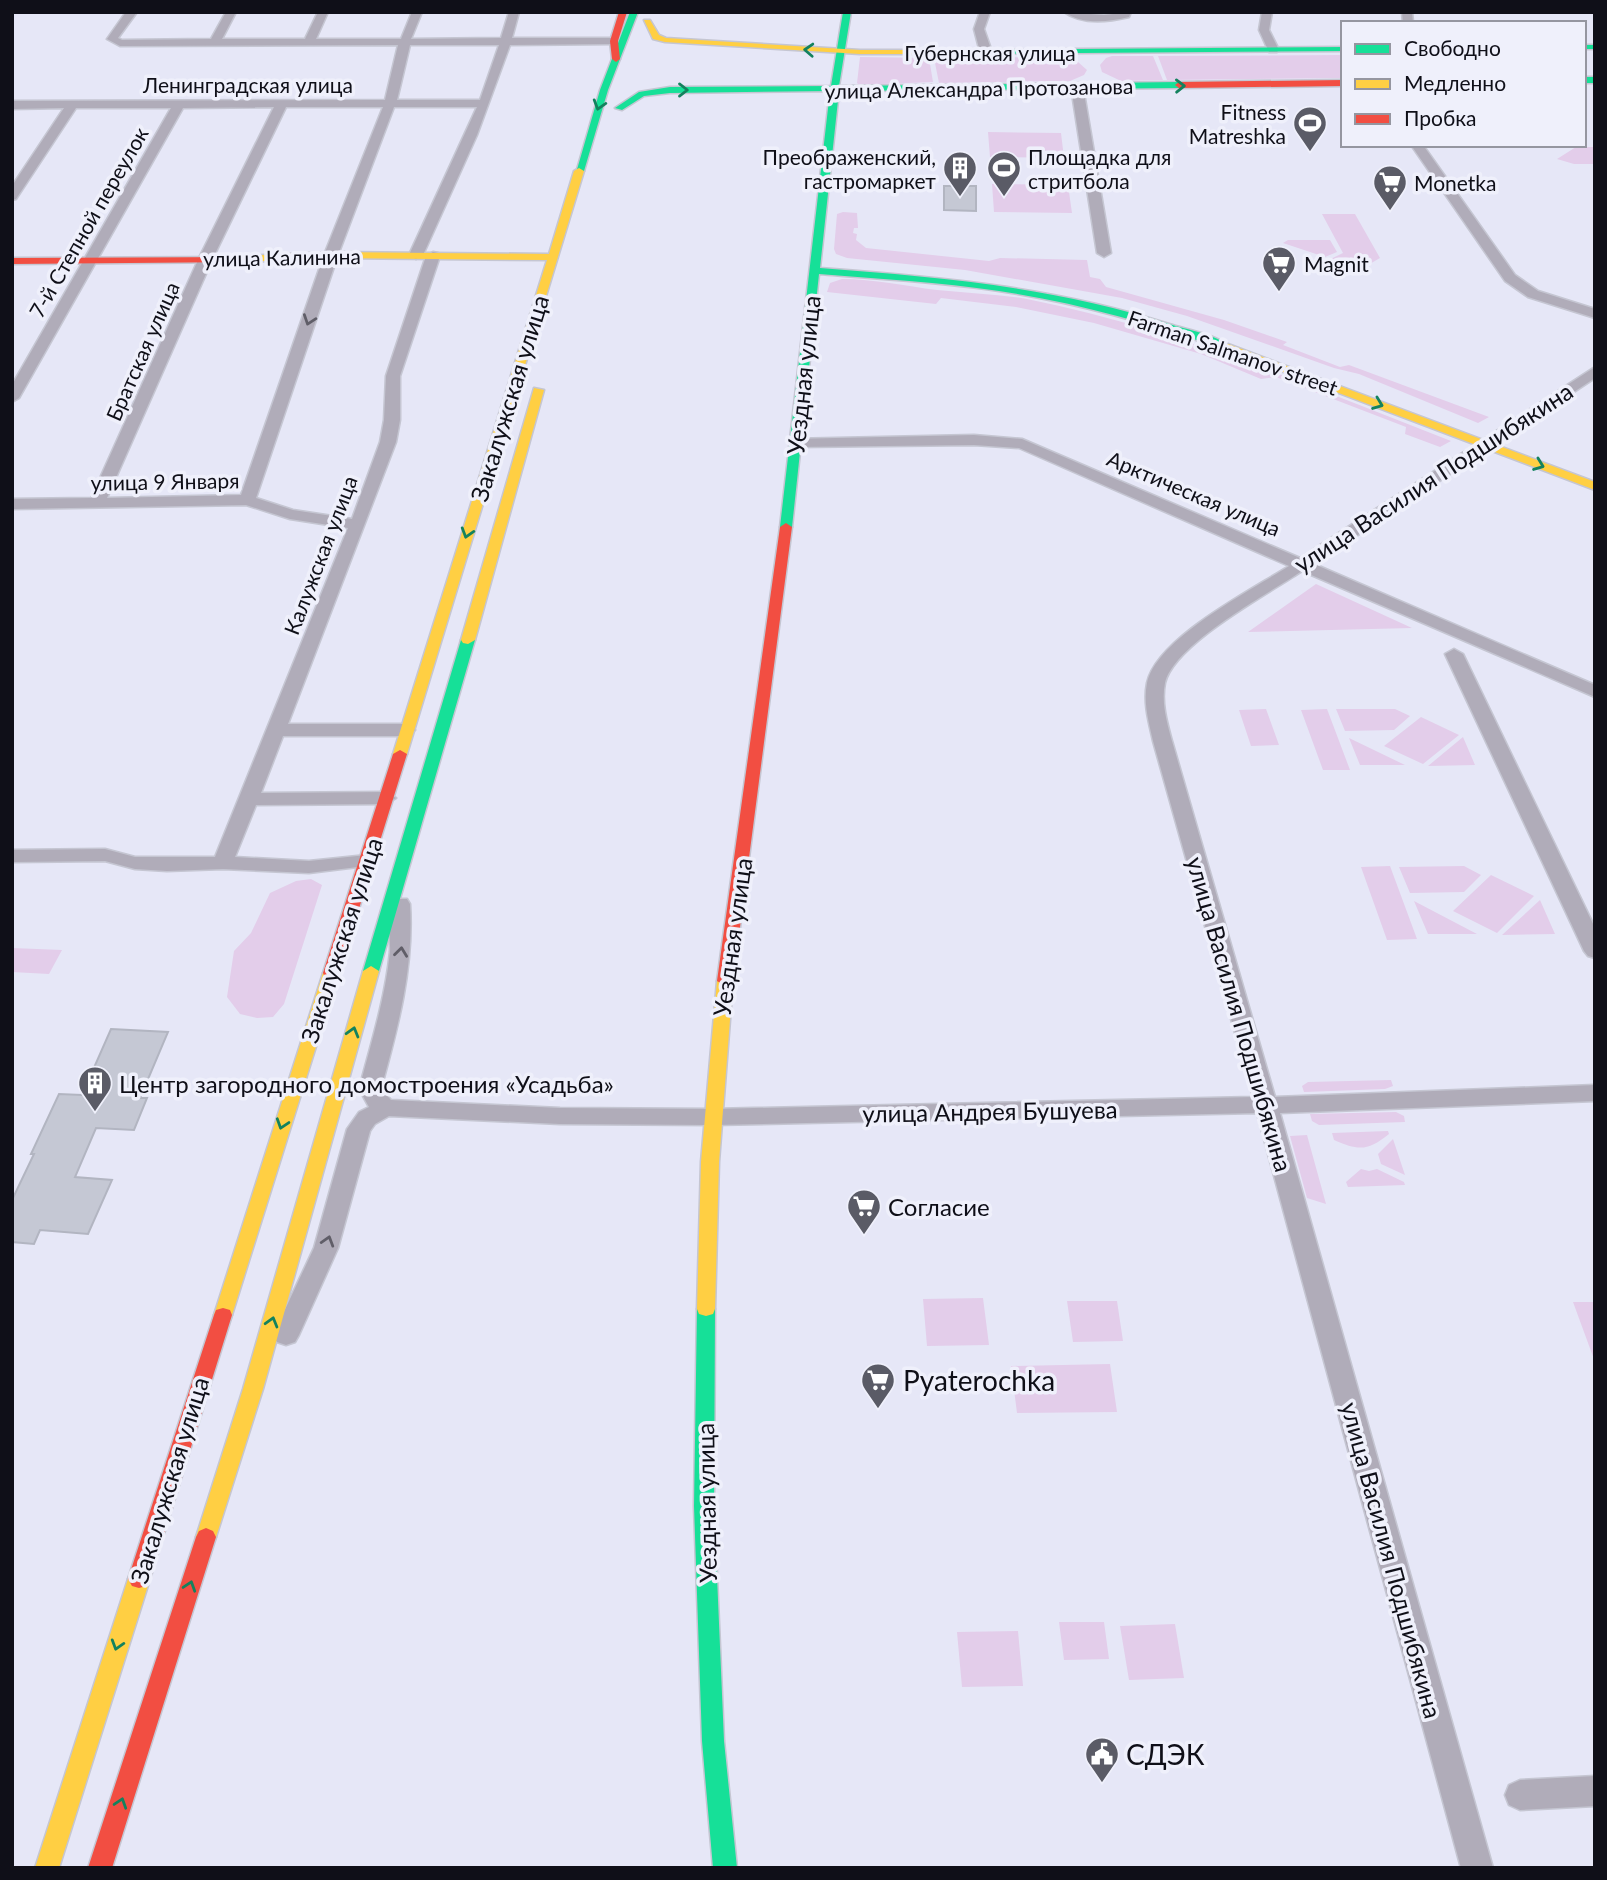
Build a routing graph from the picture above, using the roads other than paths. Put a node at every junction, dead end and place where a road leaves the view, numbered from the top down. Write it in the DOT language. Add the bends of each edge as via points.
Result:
graph roads {
  1 [pos="132,12"];
  2 [pos="231,12"];
  3 [pos="323,12"];
  4 [pos="417,12"];
  5 [pos="514,12"];
  6 [pos="623,12"];
  7 [pos="847,12"];
  8 [pos="985,12"];
  9 [pos="1069,12"];
  10 [pos="1126,12"];
  11 [pos="1266,12"];
  12 [pos="644,16"];
  13 [pos="507,40"];
  14 [pos="405,41"];
  15 [pos="614,41"];
  16 [pos="309,42"];
  17 [pos="214,43"];
  18 [pos="639,47"];
  19 [pos="1341,49"];
  20 [pos="1273,50"];
  21 [pos="839,51"];
  22 [pos="1044,51"];
  23 [pos="1130,51"];
  24 [pos="986,52"];
  25 [pos="616,60"];
  26 [pos="1341,83"];
  27 [pos="627,84"];
  28 [pos="1148,86"];
  29 [pos="1046,87"];
  30 [pos="1077,87"];
  31 [pos="835,89"];
  32 [pos="180,103"];
  33 [pos="282,103"];
  34 [pos="390,103"];
  35 [pos="484,103"];
  36 [pos="12,104"];
  37 [pos="73,104"];
  38 [pos="1418,147"];
  39 [pos="12,196"];
  40 [pos="1104,253"];
  41 [pos="331,255"];
  42 [pos="424,255"];
  43 [pos="553,257"];
  44 [pos="206,258"];
  45 [pos="12,261"];
  46 [pos="90,261"];
  47 [pos="815,265"];
  48 [pos="1595,314"];
  49 [pos="1595,371"];
  50 [pos="542,376"];
  51 [pos="12,398"];
  52 [pos="1499,433"];
  53 [pos="795,442"];
  54 [pos="1483,444"];
  55 [pos="1595,470"];
  56 [pos="1595,486"];
  57 [pos="247,500"];
  58 [pos="97,503"];
  59 [pos="12,504"];
  60 [pos="358,525"];
  61 [pos="1300,563"];
  62 [pos="1454,654"];
  63 [pos="1595,692"];
  64 [pos="275,730"];
  65 [pos="405,730"];
  66 [pos="386,798"];
  67 [pos="248,799"];
  68 [pos="12,856"];
  69 [pos="367,861"];
  70 [pos="223,863"];
  71 [pos="397,877"];
  72 [pos="1595,951"];
  73 [pos="1595,1093"];
  74 [pos="1266,1105"];
  75 [pos="385,1108"];
  76 [pos="713,1117"];
  77 [pos="253,1389"];
  78 [pos="1595,1791"];
  79 [pos="1520,1794"];
  80 [pos="47,1868"];
  81 [pos="100,1868"];
  82 [pos="725,1868"];
  83 [pos="1477,1868"];
  1 -- 17 [label="street" via="114,41"];
  2 -- 17 [label="street"];
  3 -- 16 [label="street"];
  4 -- 14 [label="street"];
  5 -- 13 [label="street, Калужская улица"];
  6 -- 15 [label="main road"];
  7 -- 21 [label="main road, Уездная улица"];
  8 -- 24 [label="street" via="979,29"];
  9 -- 10 [label="street" via="1115,18"];
  11 -- 20 [label="street" via="1264,30"];
  12 -- 18 [label="main road"];
  21 -- 12 [label="main road, Губернская улица, one-way" via="664,40 651,32"];
  12 -- 25 [label="main road, Закалужская улица"];
  13 -- 14 [label="street"];
  13 -- 15 [label="street"];
  13 -- 35 [label="street, Калужская улица"];
  14 -- 16 [label="street"];
  14 -- 34 [label="street"];
  15 -- 25 [label="main road"];
  16 -- 17 [label="street"];
  19 -- 20 [label="main road, Губернская улица"];
  20 -- 23 [label="main road, Губернская улица"];
  21 -- 24 [label="main road, Губернская улица"];
  21 -- 31 [label="main road, Уездная улица"];
  22 -- 23 [label="main road, Губернская улица"];
  22 -- 24 [label="main road, Губернская улица"];
  22 -- 29 [label="main road" via="1078,59 1091,70 1077,81"];
  23 -- 28 [label="main road" via="1105,56 1097,68 1113,80"];
  25 -- 43 [label="main road, Закалужская улица, one-way"];
  28 -- 26 [label="main road, улица Александра Протозанова, one-way"];
  27 -- 31 [label="main road, улица Александра Протозанова, one-way" via="617,115 642,94 670,90"];
  28 -- 30 [label="main road, улица Александра Протозанова"];
  29 -- 30 [label="main road, улица Александра Протозанова"];
  29 -- 31 [label="main road, улица Александра Протозанова"];
  30 -- 40 [label="street"];
  31 -- 47 [label="main road, Уездная улица"];
  32 -- 33 [label="street, Ленинградская улица"];
  32 -- 37 [label="street, Ленинградская улица"];
  32 -- 46 [label="street, 7-й Степной переулок"];
  33 -- 34 [label="street, Ленинградская улица"];
  33 -- 44 [label="street, Братская улица"];
  34 -- 35 [label="street, Ленинградская улица"];
  34 -- 41 [label="street"];
  35 -- 42 [label="street, Калужская улица"];
  36 -- 37 [label="street, Ленинградская улица"];
  37 -- 39 [label="street"];
  38 -- 48 [label="street" via="1510,278 1533,294"];
  41 -- 42 [label="main road, улица Калинина"];
  41 -- 44 [label="main road, улица Калинина"];
  41 -- 57 [label="street, one-way"];
  42 -- 43 [label="main road, улица Калинина"];
  42 -- 60 [label="street, Калужская улица" via="393,376 388,442"];
  43 -- 65 [label="main road, Закалужская улица, one-way"];
  44 -- 46 [label="main road, улица Калинина"];
  44 -- 58 [label="street, Братская улица"];
  45 -- 46 [label="main road, улица Калинина"];
  46 -- 51 [label="street, 7-й Степной переулок"];
  47 -- 52 [label="main road, Farman Salmanov street" via="919,266 1120,300 1226,332"];
  47 -- 53 [label="main road, Уездная улица"];
  47 -- 54 [label="main road, Farman Salmanov street, one-way" via="966,283 1172,327"];
  49 -- 52 [label="street, улица Василия Подшибякина"];
  50 -- 71 [label="main road"];
  52 -- 54 [label="street, улица Василия Подшибякина"];
  52 -- 55 [label="main road, Farman Salmanov street"];
  53 -- 61 [label="street, Арктическая улица" via="1012,441"];
  53 -- 76 [label="main road, Уездная улица" via="781,576 721,1007"];
  54 -- 56 [label="main road, Farman Salmanov street, one-way"];
  54 -- 61 [label="street, улица Василия Подшибякина"];
  57 -- 58 [label="street, улица 9 Января"];
  57 -- 60 [label="street, улица 9 Января" via="290,514"];
  58 -- 59 [label="street, улица 9 Января"];
  60 -- 64 [label="street, Калужская улица"];
  61 -- 63 [label="street, Арктическая улица"];
  61 -- 74 [label="street, улица Василия Подшибякина" via="1169,654 1154,690 1156,716"];
  62 -- 72 [label="street"];
  64 -- 65 [label="street"];
  64 -- 67 [label="street, Калужская улица"];
  65 -- 66 [label="main road, Закалужская улица"];
  66 -- 67 [label="street"];
  66 -- 69 [label="main road, Закалужская улица"];
  67 -- 70 [label="street, Калужская улица"];
  68 -- 70 [label="street" via="104,855 167,866"];
  69 -- 70 [label="street" via="309,867"];
  69 -- 80 [label="main road, Закалужская улица, one-way"];
  75 -- 71 [label="street, one-way" via="370,1089 396,992 403,932"];
  77 -- 71 [label="main road, one-way"];
  73 -- 74 [label="street, улица Андрея Бушуева"];
  74 -- 76 [label="street, улица Андрея Бушуева"];
  74 -- 83 [label="street, улица Василия Подшибякина"];
  75 -- 76 [label="street, улица Андрея Бушуева"];
  77 -- 75 [label="street, one-way" via="293,1324 326,1248 359,1129 367,1118"];
  76 -- 82 [label="main road, Уездная улица" via="706,1265 704,1506 713,1741"];
  81 -- 77 [label="main road, one-way"];
  78 -- 79 [label="street"];
}
